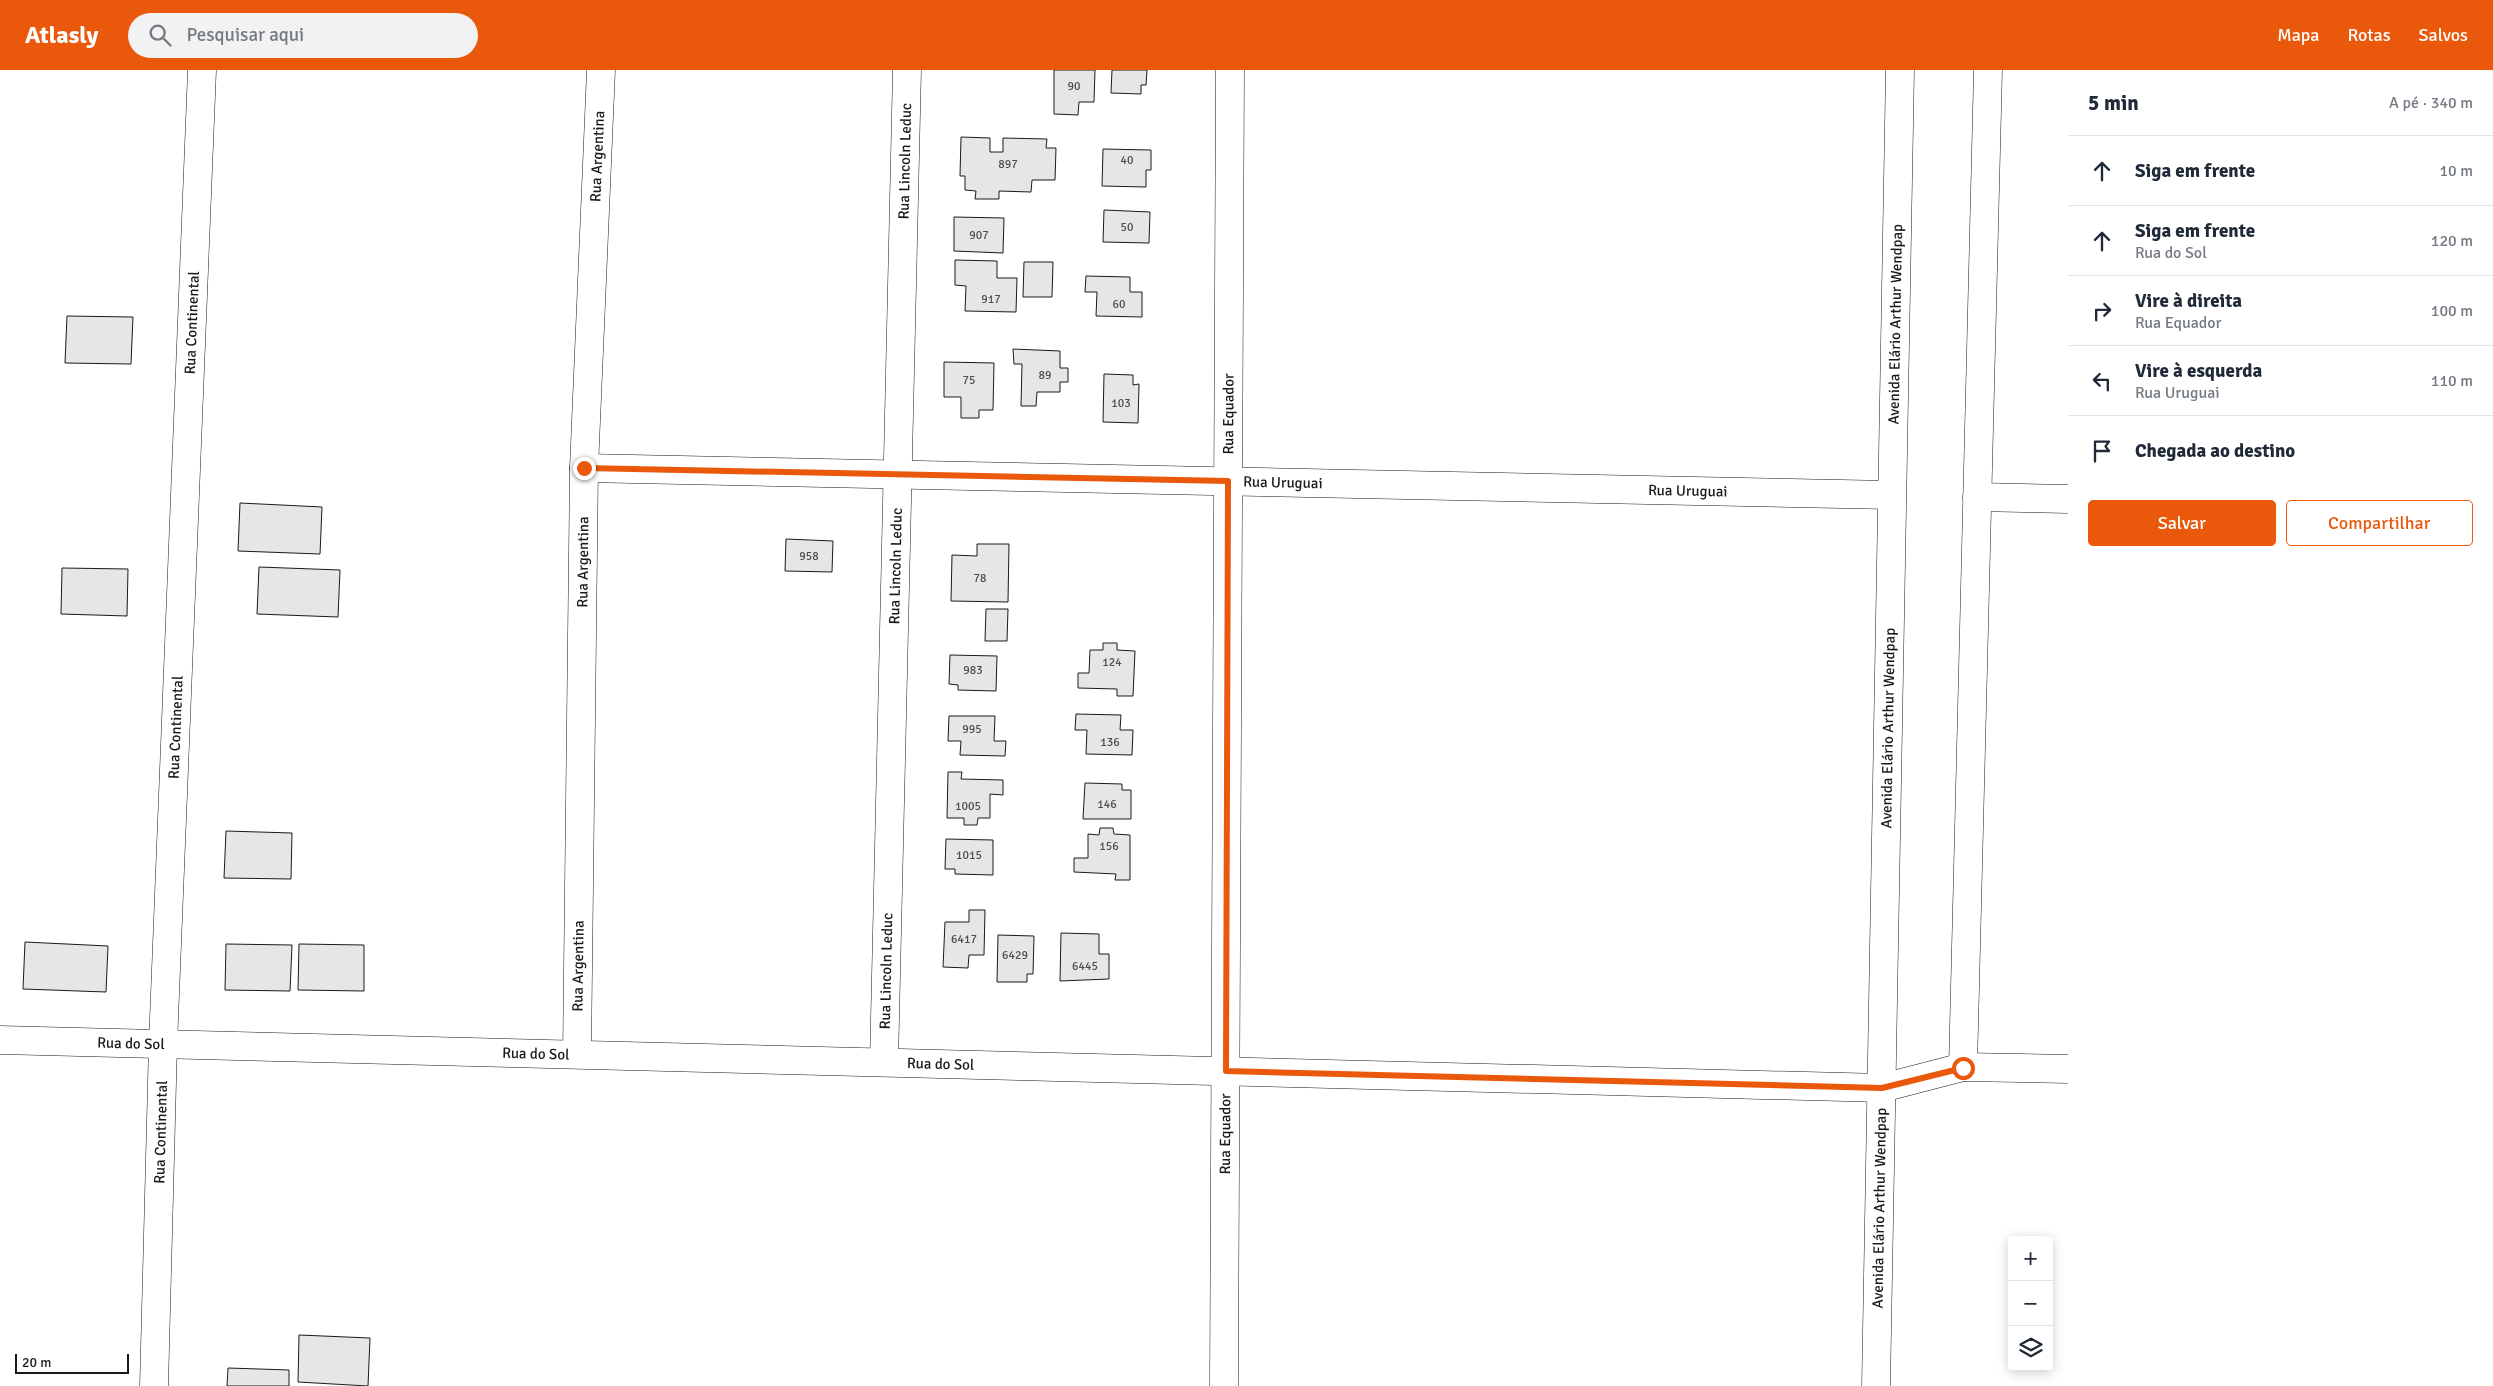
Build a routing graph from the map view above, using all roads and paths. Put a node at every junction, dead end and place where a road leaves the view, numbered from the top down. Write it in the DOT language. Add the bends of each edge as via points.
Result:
graph roads {
  1 [pos="202,70"];
  2 [pos="601,70"];
  3 [pos="907,70"];
  4 [pos="1230,70"];
  5 [pos="1900,70"];
  6 [pos="1988,70"];
  7 [pos="584,468"];
  8 [pos="897,474"];
  9 [pos="1228,481"];
  10 [pos="1891,495"];
  11 [pos="1977,497"];
  12 [pos="2068,499"];
  13 [pos="0,1040"];
  14 [pos="163,1044"];
  15 [pos="577,1054"];
  16 [pos="884,1062"];
  17 [pos="1963,1068"];
  18 [pos="2068,1069"];
  19 [pos="1226,1071"];
  20 [pos="1882,1088"];
  21 [pos="154,1386"];
  22 [pos="1224,1386"];
  23 [pos="1876,1386"];
  1 -- 14 [label="street, Rua Continental"];
  2 -- 7 [label="street, Rua Argentina"];
  3 -- 8 [label="street, Rua Lincoln Leduc"];
  4 -- 9 [label="street, Rua Equador"];
  5 -- 10 [label="street, Avenida Elário Arthur Wendpap"];
  6 -- 11 [label="street"];
  7 -- 8 [label="street, Rua Uruguai"];
  7 -- 15 [label="street, Rua Argentina"];
  8 -- 9 [label="street, Rua Uruguai"];
  8 -- 16 [label="street, Rua Lincoln Leduc"];
  9 -- 10 [label="street, Rua Uruguai"];
  9 -- 19 [label="street, Rua Equador"];
  10 -- 20 [label="street, Avenida Elário Arthur Wendpap"];
  11 -- 12 [label="street"];
  11 -- 17 [label="street"];
  13 -- 14 [label="street, Rua do Sol"];
  14 -- 15 [label="street, Rua do Sol"];
  14 -- 21 [label="street, Rua Continental"];
  15 -- 16 [label="street, Rua do Sol"];
  16 -- 19 [label="street, Rua do Sol"];
  17 -- 18 [label="street, Rua do Sol"];
  17 -- 20 [label="street, Rua do Sol"];
  19 -- 20 [label="street, Rua do Sol"];
  19 -- 22 [label="street, Rua Equador"];
  20 -- 23 [label="street, Avenida Elário Arthur Wendpap"];
}
